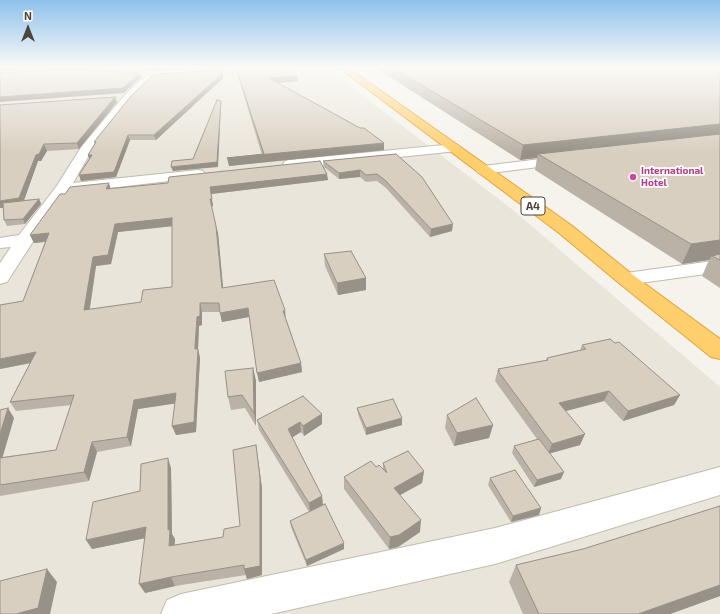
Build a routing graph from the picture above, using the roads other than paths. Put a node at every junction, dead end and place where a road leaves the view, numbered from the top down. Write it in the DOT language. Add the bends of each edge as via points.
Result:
graph roads {
  1 [pos="130,96"];
  2 [pos="382,96"];
  3 [pos="114,98"];
  4 [pos="128,98"];
  5 [pos="454,148"];
  6 [pos="580,158"];
  7 [pos="276,166"];
  8 [pos="483,170"];
  9 [pos="213,173"];
  10 [pos="62,189"];
  11 [pos="24,239"];
  12 [pos="0,243"];
  13 [pos="720,266"];
  14 [pos="0,278"];
  15 [pos="626,279"];
  16 [pos="720,351"];
  17 [pos="720,481"];
  18 [pos="181,614"];
  1 -- 4 [label="street"];
  2 -- 5 [label="highway, A4"];
  3 -- 4 [label="street"];
  4 -- 10 [label="street" via="86,149"];
  5 -- 7 [label="street"];
  5 -- 8 [label="highway, A4"];
  6 -- 8 [label="street"];
  8 -- 15 [label="highway, A4" via="565,229"];
  9 -- 10 [label="street"];
  10 -- 11 [label="street"];
  11 -- 12 [label="street"];
  11 -- 14 [label="street"];
  13 -- 15 [label="street"];
  15 -- 16 [label="highway, A4"];
  17 -- 18 [label="street" via="495,546"];
}
